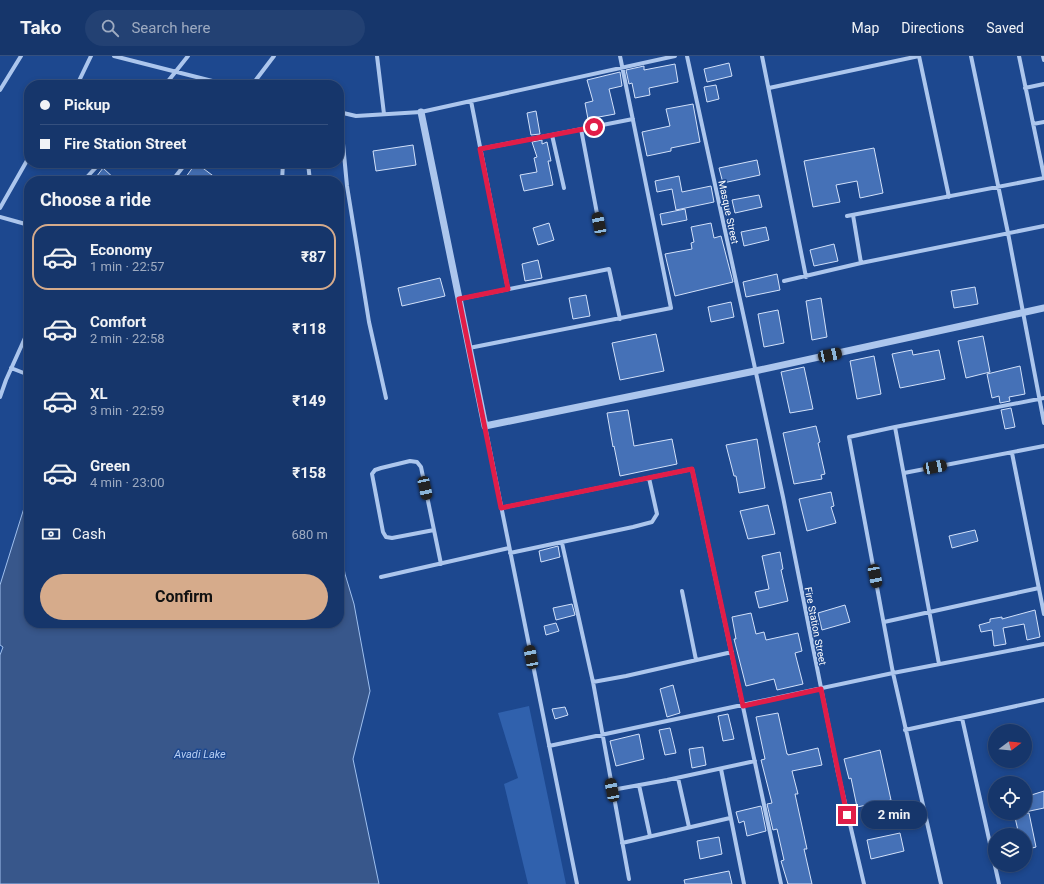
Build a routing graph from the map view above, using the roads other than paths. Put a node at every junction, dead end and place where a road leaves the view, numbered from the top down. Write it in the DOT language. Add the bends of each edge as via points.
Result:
graph roads {
  1 [pos="21,56"];
  2 [pos="91,56"];
  3 [pos="116,56"];
  4 [pos="188,56"];
  5 [pos="274,56"];
  6 [pos="377,56"];
  7 [pos="620,56"];
  8 [pos="675,56"];
  9 [pos="687,56"];
  10 [pos="762,56"];
  11 [pos="919,56"];
  12 [pos="971,56"];
  13 [pos="1019,56"];
  14 [pos="1043,56"];
  15 [pos="1044,60"];
  16 [pos="622,68"];
  17 [pos="174,72"];
  18 [pos="79,80"];
  19 [pos="168,80"];
  20 [pos="207,80"];
  21 [pos="256,80"];
  22 [pos="1044,84"];
  23 [pos="769,88"];
  24 [pos="1025,88"];
  25 [pos="0,90"];
  26 [pos="471,101"];
  27 [pos="421,112"];
  28 [pos="344,113"];
  29 [pos="384,114"];
  30 [pos="633,120"];
  31 [pos="1044,122"];
  32 [pos="1033,124"];
  33 [pos="581,129"];
  34 [pos="552,135"];
  35 [pos="480,149"];
  36 [pos="344,158"];
  37 [pos="24,166"];
  38 [pos="95,168"];
  39 [pos="182,168"];
  40 [pos="88,176"];
  41 [pos="176,176"];
  42 [pos="1044,177"];
  43 [pos="998,187"];
  44 [pos="564,188"];
  45 [pos="949,197"];
  46 [pos="0,208"];
  47 [pos="853,215"];
  48 [pos="847,216"];
  49 [pos="0,217"];
  50 [pos="24,224"];
  51 [pos="599,224"];
  52 [pos="1044,226"];
  53 [pos="1008,233"];
  54 [pos="861,263"];
  55 [pos="806,277"];
  56 [pos="784,282"];
  57 [pos="508,289"];
  58 [pos="459,299"];
  59 [pos="1044,308"];
  60 [pos="1024,312"];
  61 [pos="620,319"];
  62 [pos="24,340"];
  63 [pos="469,348"];
  64 [pos="12,368"];
  65 [pos="755,371"];
  66 [pos="24,373"];
  67 [pos="0,397"];
  68 [pos="386,398"];
  69 [pos="1042,398"];
  70 [pos="1044,423"];
  71 [pos="485,426"];
  72 [pos="896,427"];
  73 [pos="1044,446"];
  74 [pos="1012,453"];
  75 [pos="904,473"];
  76 [pos="649,478"];
  77 [pos="501,508"];
  78 [pos="434,530"];
  79 [pos="562,543"];
  80 [pos="510,551"];
  81 [pos="441,564"];
  82 [pos="382,577"];
  83 [pos="1039,588"];
  84 [pos="682,591"];
  85 [pos="930,612"];
  86 [pos="1044,614"];
  87 [pos="884,622"];
  88 [pos="1044,644"];
  89 [pos="732,652"];
  90 [pos="696,660"];
  91 [pos="939,664"];
  92 [pos="893,673"];
  93 [pos="593,682"];
  94 [pos="821,689"];
  95 [pos="1044,700"];
  96 [pos="743,706"];
  97 [pos="962,718"];
  98 [pos="905,730"];
  99 [pos="602,736"];
  100 [pos="549,746"];
  101 [pos="755,761"];
  102 [pos="720,769"];
  103 [pos="678,778"];
  104 [pos="639,785"];
  105 [pos="612,790"];
  106 [pos="730,818"];
  107 [pos="689,827"];
  108 [pos="650,836"];
  109 [pos="622,843"];
  110 [pos="629,879"];
  111 [pos="577,884"];
  112 [pos="744,884"];
  113 [pos="781,884"];
  114 [pos="864,884"];
  115 [pos="941,884"];
  116 [pos="998,884"];
  1 -- 25 [label="street"];
  2 -- 18 [label="street"];
  3 -- 17 [label="street"];
  4 -- 17 [label="street"];
  5 -- 21 [label="street"];
  6 -- 29 [label="street"];
  7 -- 16 [label="street"];
  8 -- 16 [label="street"];
  9 -- 65 [label="street, Masque Street"];
  10 -- 23 [label="street"];
  11 -- 23 [label="street"];
  11 -- 45 [label="street"];
  12 -- 43 [label="street"];
  13 -- 24 [label="street"];
  14 -- 15 [label="street"];
  16 -- 26 [label="street"];
  16 -- 30 [label="street"];
  17 -- 19 [label="street"];
  17 -- 20 [label="street"];
  22 -- 24 [label="street"];
  23 -- 55 [label="street"];
  24 -- 32 [label="street"];
  26 -- 27 [label="street"];
  26 -- 35 [label="street"];
  27 -- 29 [label="street"];
  27 -- 58 [label="street"];
  28 -- 29 [label="street" via="356,116"];
  30 -- 33 [label="street"];
  30 -- 61 [label="street" via="671,308"];
  31 -- 32 [label="street"];
  32 -- 42 [label="street"];
  33 -- 34 [label="street"];
  33 -- 51 [label="street"];
  34 -- 35 [label="street"];
  34 -- 44 [label="street"];
  35 -- 57 [label="street"];
  36 -- 68 [label="street" via="369,322"];
  37 -- 46 [label="street"];
  38 -- 40 [label="street"];
  39 -- 41 [label="street"];
  42 -- 43 [label="street"];
  43 -- 45 [label="street"];
  43 -- 53 [label="street"];
  45 -- 47 [label="street"];
  47 -- 48 [label="street"];
  47 -- 54 [label="street"];
  49 -- 50 [label="street"];
  52 -- 53 [label="street"];
  53 -- 54 [label="street"];
  53 -- 60 [label="street"];
  54 -- 55 [label="street"];
  55 -- 56 [label="street"];
  57 -- 58 [label="street"];
  57 -- 61 [label="street" via="609,269"];
  58 -- 63 [label="street"];
  59 -- 60 [label="street"];
  60 -- 65 [label="street"];
  60 -- 69 [label="street"];
  61 -- 63 [label="street"];
  62 -- 64 [label="street"];
  63 -- 71 [label="street"];
  64 -- 66 [label="street"];
  64 -- 67 [label="street"];
  65 -- 71 [label="street"];
  65 -- 94 [label="street, Fire Station Street"];
  69 -- 70 [label="street"];
  69 -- 72 [label="street"];
  71 -- 77 [label="street"];
  72 -- 75 [label="street"];
  72 -- 87 [label="street" via="849,437"];
  73 -- 74 [label="street"];
  74 -- 75 [label="street"];
  74 -- 83 [label="street"];
  75 -- 85 [label="street"];
  76 -- 77 [label="street"];
  76 -- 79 [label="street" via="657,514 652,522"];
  76 -- 89 [label="street" via="692,469"];
  77 -- 80 [label="street"];
  78 -- 78 [label="street" via="417,462 410,461 376,470 372,474 386,537"];
  78 -- 81 [label="street"];
  79 -- 80 [label="street"];
  79 -- 93 [label="street"];
  80 -- 81 [label="street"];
  80 -- 100 [label="street"];
  81 -- 82 [label="street"];
  83 -- 85 [label="street"];
  83 -- 86 [label="street"];
  84 -- 90 [label="street"];
  85 -- 87 [label="street"];
  85 -- 91 [label="street"];
  87 -- 92 [label="street"];
  88 -- 91 [label="street"];
  89 -- 90 [label="street"];
  89 -- 96 [label="street"];
  90 -- 93 [label="street"];
  91 -- 92 [label="street"];
  92 -- 94 [label="street"];
  92 -- 98 [label="street"];
  93 -- 99 [label="street"];
  94 -- 96 [label="street"];
  94 -- 114 [label="street, Fire Station Street"];
  95 -- 97 [label="street"];
  96 -- 99 [label="street"];
  96 -- 101 [label="street"];
  97 -- 98 [label="street"];
  97 -- 116 [label="street"];
  98 -- 115 [label="street"];
  99 -- 100 [label="street"];
  99 -- 105 [label="street"];
  100 -- 111 [label="street"];
  101 -- 102 [label="street"];
  101 -- 113 [label="street"];
  102 -- 103 [label="street"];
  102 -- 106 [label="street"];
  103 -- 104 [label="street"];
  103 -- 107 [label="street"];
  104 -- 105 [label="street"];
  104 -- 108 [label="street"];
  105 -- 109 [label="street"];
  106 -- 107 [label="street"];
  106 -- 112 [label="street"];
  107 -- 108 [label="street"];
  108 -- 109 [label="street"];
  109 -- 110 [label="street"];
}
